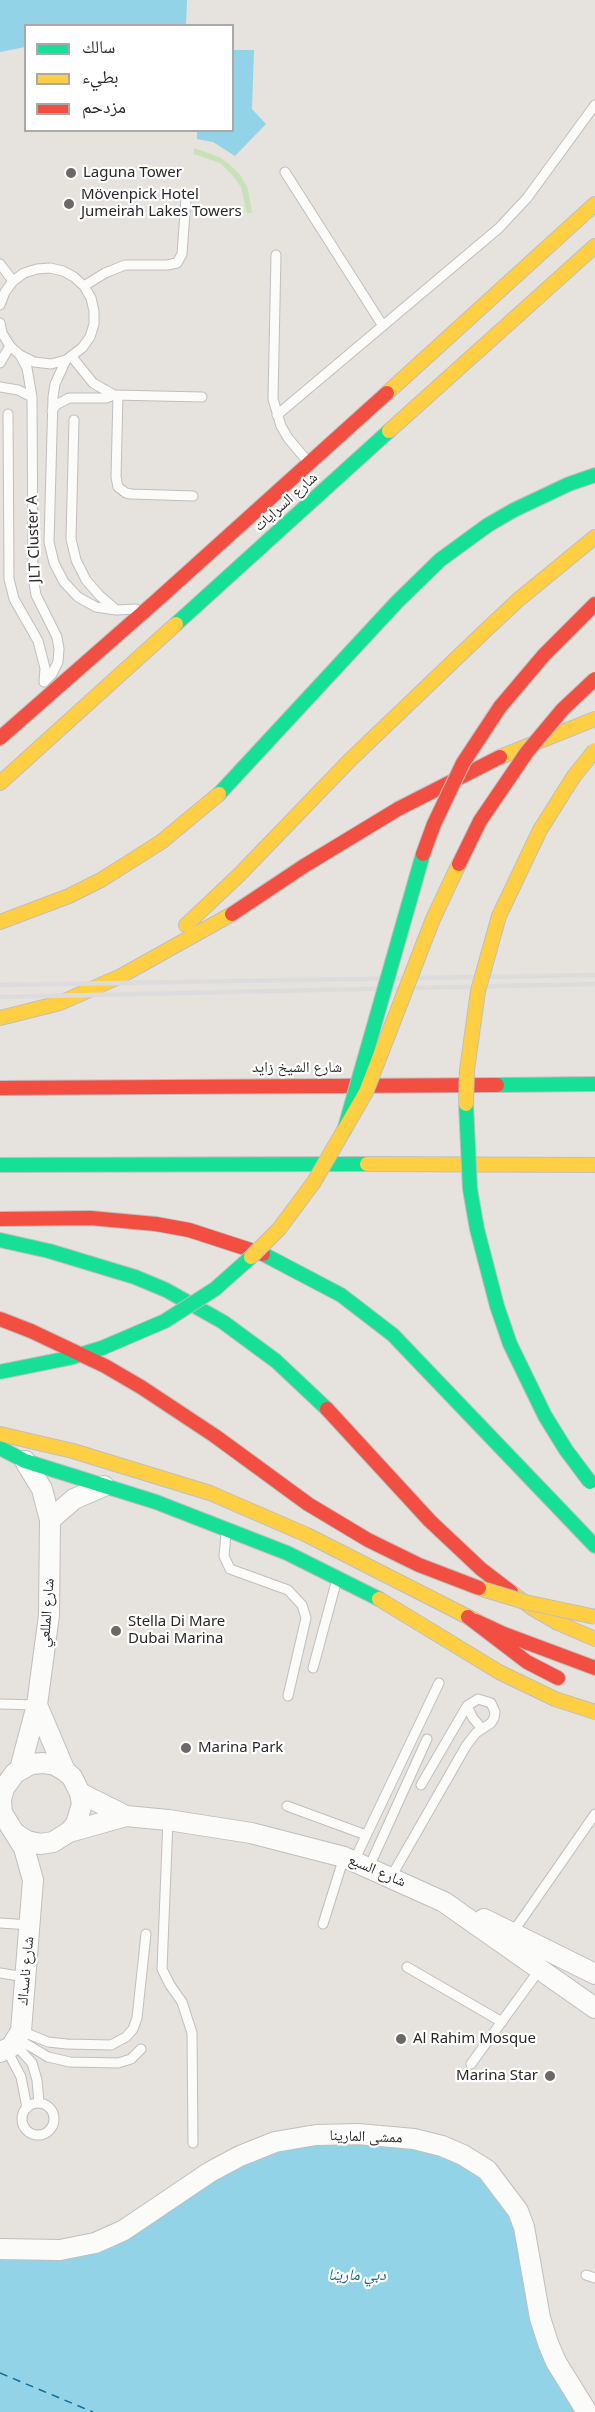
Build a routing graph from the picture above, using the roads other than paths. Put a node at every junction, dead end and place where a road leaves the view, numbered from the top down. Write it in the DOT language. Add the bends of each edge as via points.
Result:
graph roads {
  1 [pos="595,105"];
  2 [pos="285,172"];
  3 [pos="186,199"];
  4 [pos="595,204"];
  5 [pos="595,246"];
  6 [pos="276,255"];
  7 [pos="0,264"];
  8 [pos="14,281"];
  9 [pos="84,286"];
  10 [pos="0,305"];
  11 [pos="0,323"];
  12 [pos="382,326"];
  13 [pos="10,346"];
  14 [pos="20,355"];
  15 [pos="69,358"];
  16 [pos="0,363"];
  17 [pos="0,387"];
  18 [pos="116,395"];
  19 [pos="32,397"];
  20 [pos="202,397"];
  21 [pos="52,411"];
  22 [pos="8,414"];
  23 [pos="277,415"];
  24 [pos="74,420"];
  25 [pos="4,439"];
  26 [pos="309,464"];
  27 [pos="595,475"];
  28 [pos="4,484"];
  29 [pos="193,496"];
  30 [pos="595,537"];
  31 [pos="155,602"];
  32 [pos="595,604"];
  33 [pos="116,610"];
  34 [pos="595,679"];
  35 [pos="27,700"];
  36 [pos="595,719"];
  37 [pos="0,737"];
  38 [pos="595,750"];
  39 [pos="0,783"];
  40 [pos="0,922"];
  41 [pos="149,958"];
  42 [pos="0,1018"];
  43 [pos="595,1084"];
  44 [pos="0,1088"];
  45 [pos="344,1131"];
  46 [pos="0,1165"];
  47 [pos="595,1166"];
  48 [pos="0,1220"];
  49 [pos="0,1240"];
  50 [pos="0,1319"];
  51 [pos="0,1372"];
  52 [pos="0,1434"];
  53 [pos="0,1448"];
  54 [pos="25,1461"];
  55 [pos="104,1486"];
  56 [pos="595,1488"];
  57 [pos="50,1520"];
  58 [pos="226,1528"];
  59 [pos="595,1546"];
  60 [pos="338,1577"];
  61 [pos="468,1617"];
  62 [pos="595,1617"];
  63 [pos="595,1639"];
  64 [pos="313,1668"];
  65 [pos="595,1668"];
  66 [pos="439,1683"];
  67 [pos="570,1683"];
  68 [pos="288,1696"];
  69 [pos="0,1704"];
  70 [pos="37,1705"];
  71 [pos="467,1706"];
  72 [pos="595,1712"];
  73 [pos="482,1729"];
  74 [pos="427,1739"];
  75 [pos="65,1771"];
  76 [pos="10,1776"];
  77 [pos="421,1785"];
  78 [pos="80,1793"];
  79 [pos="287,1806"];
  80 [pos="595,1814"];
  81 [pos="126,1816"];
  82 [pos="168,1820"];
  83 [pos="8,1827"];
  84 [pos="366,1835"];
  85 [pos="61,1837"];
  86 [pos="356,1861"];
  87 [pos="391,1877"];
  88 [pos="33,1880"];
  89 [pos="444,1902"];
  90 [pos="0,1923"];
  91 [pos="323,1924"];
  92 [pos="30,1925"];
  93 [pos="513,1932"];
  94 [pos="146,1934"];
  95 [pos="407,1966"];
  96 [pos="540,1968"];
  97 [pos="0,1973"];
  98 [pos="595,1974"];
  99 [pos="25,1977"];
  100 [pos="595,2008"];
  101 [pos="502,2022"];
  102 [pos="12,2043"];
  103 [pos="141,2049"];
  104 [pos="471,2064"];
  105 [pos="39,2103"];
  106 [pos="27,2108"];
  107 [pos="193,2144"];
  108 [pos="0,2249"];
  109 [pos="587,2412"];
  1 -- 12 [label="lane" via="527,198 499,228"];
  2 -- 12 [label="lane"];
  3 -- 9 [label="lane" via="182,254 177,262 125,265"];
  4 -- 26 [label="main road, شارع السرايات"];
  5 -- 39 [label="main road, شارع السرايات"];
  6 -- 23 [label="lane" via="272,385"];
  7 -- 8 [label="lane"];
  8 -- 9 [label="lane" via="24,273 50,268 63,271"];
  8 -- 10 [label="lane"];
  9 -- 15 [label="lane, JLT Cluster A" via="91,298 94,324 82,348"];
  11 -- 13 [label="lane, JLT Cluster A"];
  12 -- 23 [label="lane"];
  13 -- 14 [label="lane, JLT Cluster A"];
  13 -- 16 [label="lane"];
  14 -- 15 [label="lane, JLT Cluster A" via="51,364"];
  14 -- 19 [label="lane, JLT Cluster A" via="27,368"];
  15 -- 18 [label="lane" via="93,382"];
  15 -- 21 [label="lane, JLT Cluster A" via="55,384"];
  17 -- 19 [label="lane"];
  18 -- 20 [label="lane"];
  18 -- 21 [label="lane" via="69,398"];
  18 -- 29 [label="lane" via="118,487 126,494"];
  19 -- 28 [label="lane, JLT Cluster A" via="33,577 36,595 59,649 58,663 41,685 45,668 38,641 14,599 9,579"];
  21 -- 33 [label="lane, JLT Cluster A" via="50,543 54,563 78,597 96,607"];
  22 -- 25 [label="lane"];
  23 -- 26 [label="lane" via="288,438"];
  24 -- 33 [label="lane" via="76,487 71,539 86,580"];
  25 -- 28 [label="lane"];
  26 -- 31 [label="main road, شارع السرايات"];
  27 -- 40 [label="main road" via="514,510 440,560 232,781 189,821 132,862 80,890"];
  30 -- 41 [label="main road" via="519,600"];
  31 -- 33 [label="lane, JLT Cluster A" via="136,609"];
  31 -- 37 [label="main road, شارع السرايات"];
  32 -- 45 [label="main road, bridge" via="500,707 447,794 414,881"];
  34 -- 45 [label="main road, bridge" via="527,752 480,821 433,919 366,1092"];
  35 -- 37 [label="lane"];
  36 -- 41 [label="main road" via="496,759 398,809 232,914"];
  38 -- 56 [label="main road, bridge" via="545,820 499,916 473,1020 466,1110 477,1229 497,1306 510,1344 545,1416"];
  41 -- 42 [label="main road" via="91,991"];
  43 -- 44 [label="main road, شارع الشيخ زايد"];
  45 -- 51 [label="main road, bridge" via="314,1182 279,1229 237,1270 191,1306 135,1336 102,1348"];
  46 -- 47 [label="main road"];
  48 -- 59 [label="main road" via="90,1218 156,1224 221,1239 283,1262 341,1294 393,1335"];
  49 -- 63 [label="main road" via="135,1277 223,1322 276,1361 321,1403 430,1521 481,1569 532,1608"];
  50 -- 62 [label="main road, bridge" via="69,1347 141,1387 308,1504 368,1540 498,1594"];
  52 -- 61 [label="main road" via="73,1451 210,1493 307,1535"];
  53 -- 54 [label="main road"];
  54 -- 55 [label="main road"];
  54 -- 57 [label="street, شارع المللعي" via="42,1489"];
  55 -- 57 [label="street" via="74,1499"];
  55 -- 58 [label="main road"];
  57 -- 70 [label="street, شارع المللعي" via="49,1616"];
  58 -- 60 [label="main road"];
  58 -- 68 [label="lane" via="224,1556 231,1569 288,1590 302,1605 306,1618"];
  60 -- 64 [label="lane"];
  60 -- 72 [label="main road" via="499,1672 555,1699"];
  61 -- 65 [label="main road"];
  61 -- 67 [label="main road" via="527,1662"];
  66 -- 84 [label="lane"];
  69 -- 70 [label="lane"];
  70 -- 75 [label="street"];
  70 -- 76 [label="street, شارع المللعي"];
  71 -- 73 [label="lane"];
  71 -- 73 [label="lane" via="483,1699 494,1707 494,1718"];
  71 -- 77 [label="lane"];
  73 -- 87 [label="lane" via="466,1746"];
  74 -- 86 [label="lane"];
  75 -- 76 [label="street" via="55,1765 31,1764"];
  75 -- 78 [label="street"];
  76 -- 83 [label="street" via="1,1800"];
  78 -- 81 [label="street, شارع السبع"];
  78 -- 85 [label="street" via="80,1814"];
  79 -- 84 [label="lane"];
  80 -- 93 [label="lane"];
  81 -- 82 [label="street, شارع السبع"];
  81 -- 85 [label="street, شارع السبع"];
  82 -- 86 [label="street, شارع السبع" via="251,1833"];
  82 -- 107 [label="lane" via="162,1970 182,2002 192,2033"];
  83 -- 85 [label="street" via="27,1841 40,1844"];
  83 -- 88 [label="street, شارع ناسداك" via="24,1848"];
  84 -- 86 [label="lane"];
  85 -- 88 [label="street, شارع ناسداك"];
  86 -- 87 [label="street, شارع السبع"];
  86 -- 91 [label="lane"];
  87 -- 89 [label="street, شارع السبع"];
  88 -- 92 [label="street, شارع ناسداك"];
  89 -- 93 [label="street"];
  89 -- 96 [label="street, شارع السبع"];
  90 -- 92 [label="lane"];
  92 -- 99 [label="street, شارع ناسداك"];
  93 -- 98 [label="street"];
  94 -- 102 [label="lane" via="136,2018 126,2037 111,2045"];
  95 -- 101 [label="lane"];
  96 -- 100 [label="street, شارع السبع"];
  96 -- 101 [label="lane"];
  97 -- 99 [label="lane"];
  99 -- 102 [label="street, شارع ناسداك"];
  101 -- 104 [label="lane"];
  102 -- 103 [label="lane" via="70,2062 118,2063 131,2059"];
  102 -- 105 [label="lane" via="32,2063"];
  102 -- 106 [label="lane"];
  105 -- 106 [label="lane"];
  105 -- 106 [label="lane" via="50,2108 55,2120 50,2132 44,2135 26,2131 22,2119"];
  108 -- 109 [label="street, ممشى المارينا" via="60,2250 95,2243 124,2230 210,2172 275,2142 316,2135 358,2134 414,2139 463,2155 487,2170 518,2211 548,2343"];
}
